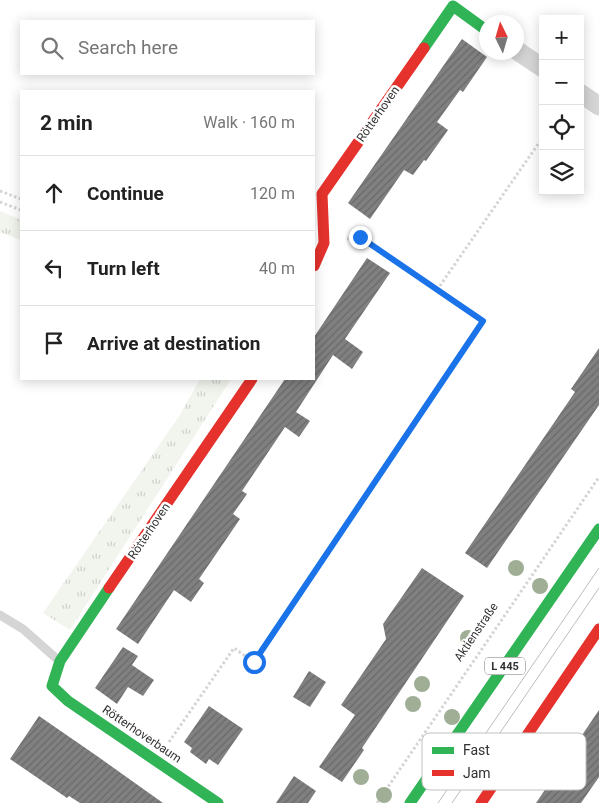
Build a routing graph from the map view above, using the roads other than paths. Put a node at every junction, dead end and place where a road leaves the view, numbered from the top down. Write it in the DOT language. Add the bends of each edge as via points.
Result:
graph roads {
  1 [pos="479,25"];
  2 [pos="524,55"];
  3 [pos="539,65"];
  4 [pos="584,96"];
  5 [pos="599,106"];
  6 [pos="315,264"];
  7 [pos="251,380"];
  8 [pos="599,529"];
  9 [pos="0,615"];
  10 [pos="599,629"];
  11 [pos="60,661"];
  12 [pos="52,686"];
  13 [pos="458,733"];
  14 [pos="528,733"];
  15 [pos="422,786"];
  16 [pos="489,790"];
  17 [pos="218,803"];
  18 [pos="410,803"];
  19 [pos="480,803"];
  1 -- 6 [label="street, Rötterhoven" via="452,6 322,194 324,243"];
  2 -- 3 [label="street"];
  4 -- 5 [label="street"];
  7 -- 11 [label="street, Rötterhoven"];
  8 -- 13 [label="street, L 445"];
  9 -- 11 [label="lane" via="23,629"];
  10 -- 14 [label="street"];
  11 -- 12 [label="street, Rötterhoven"];
  12 -- 17 [label="street, Rötterhoverbaum"];
  15 -- 18 [label="street, L 445"];
  16 -- 19 [label="street"];
}
